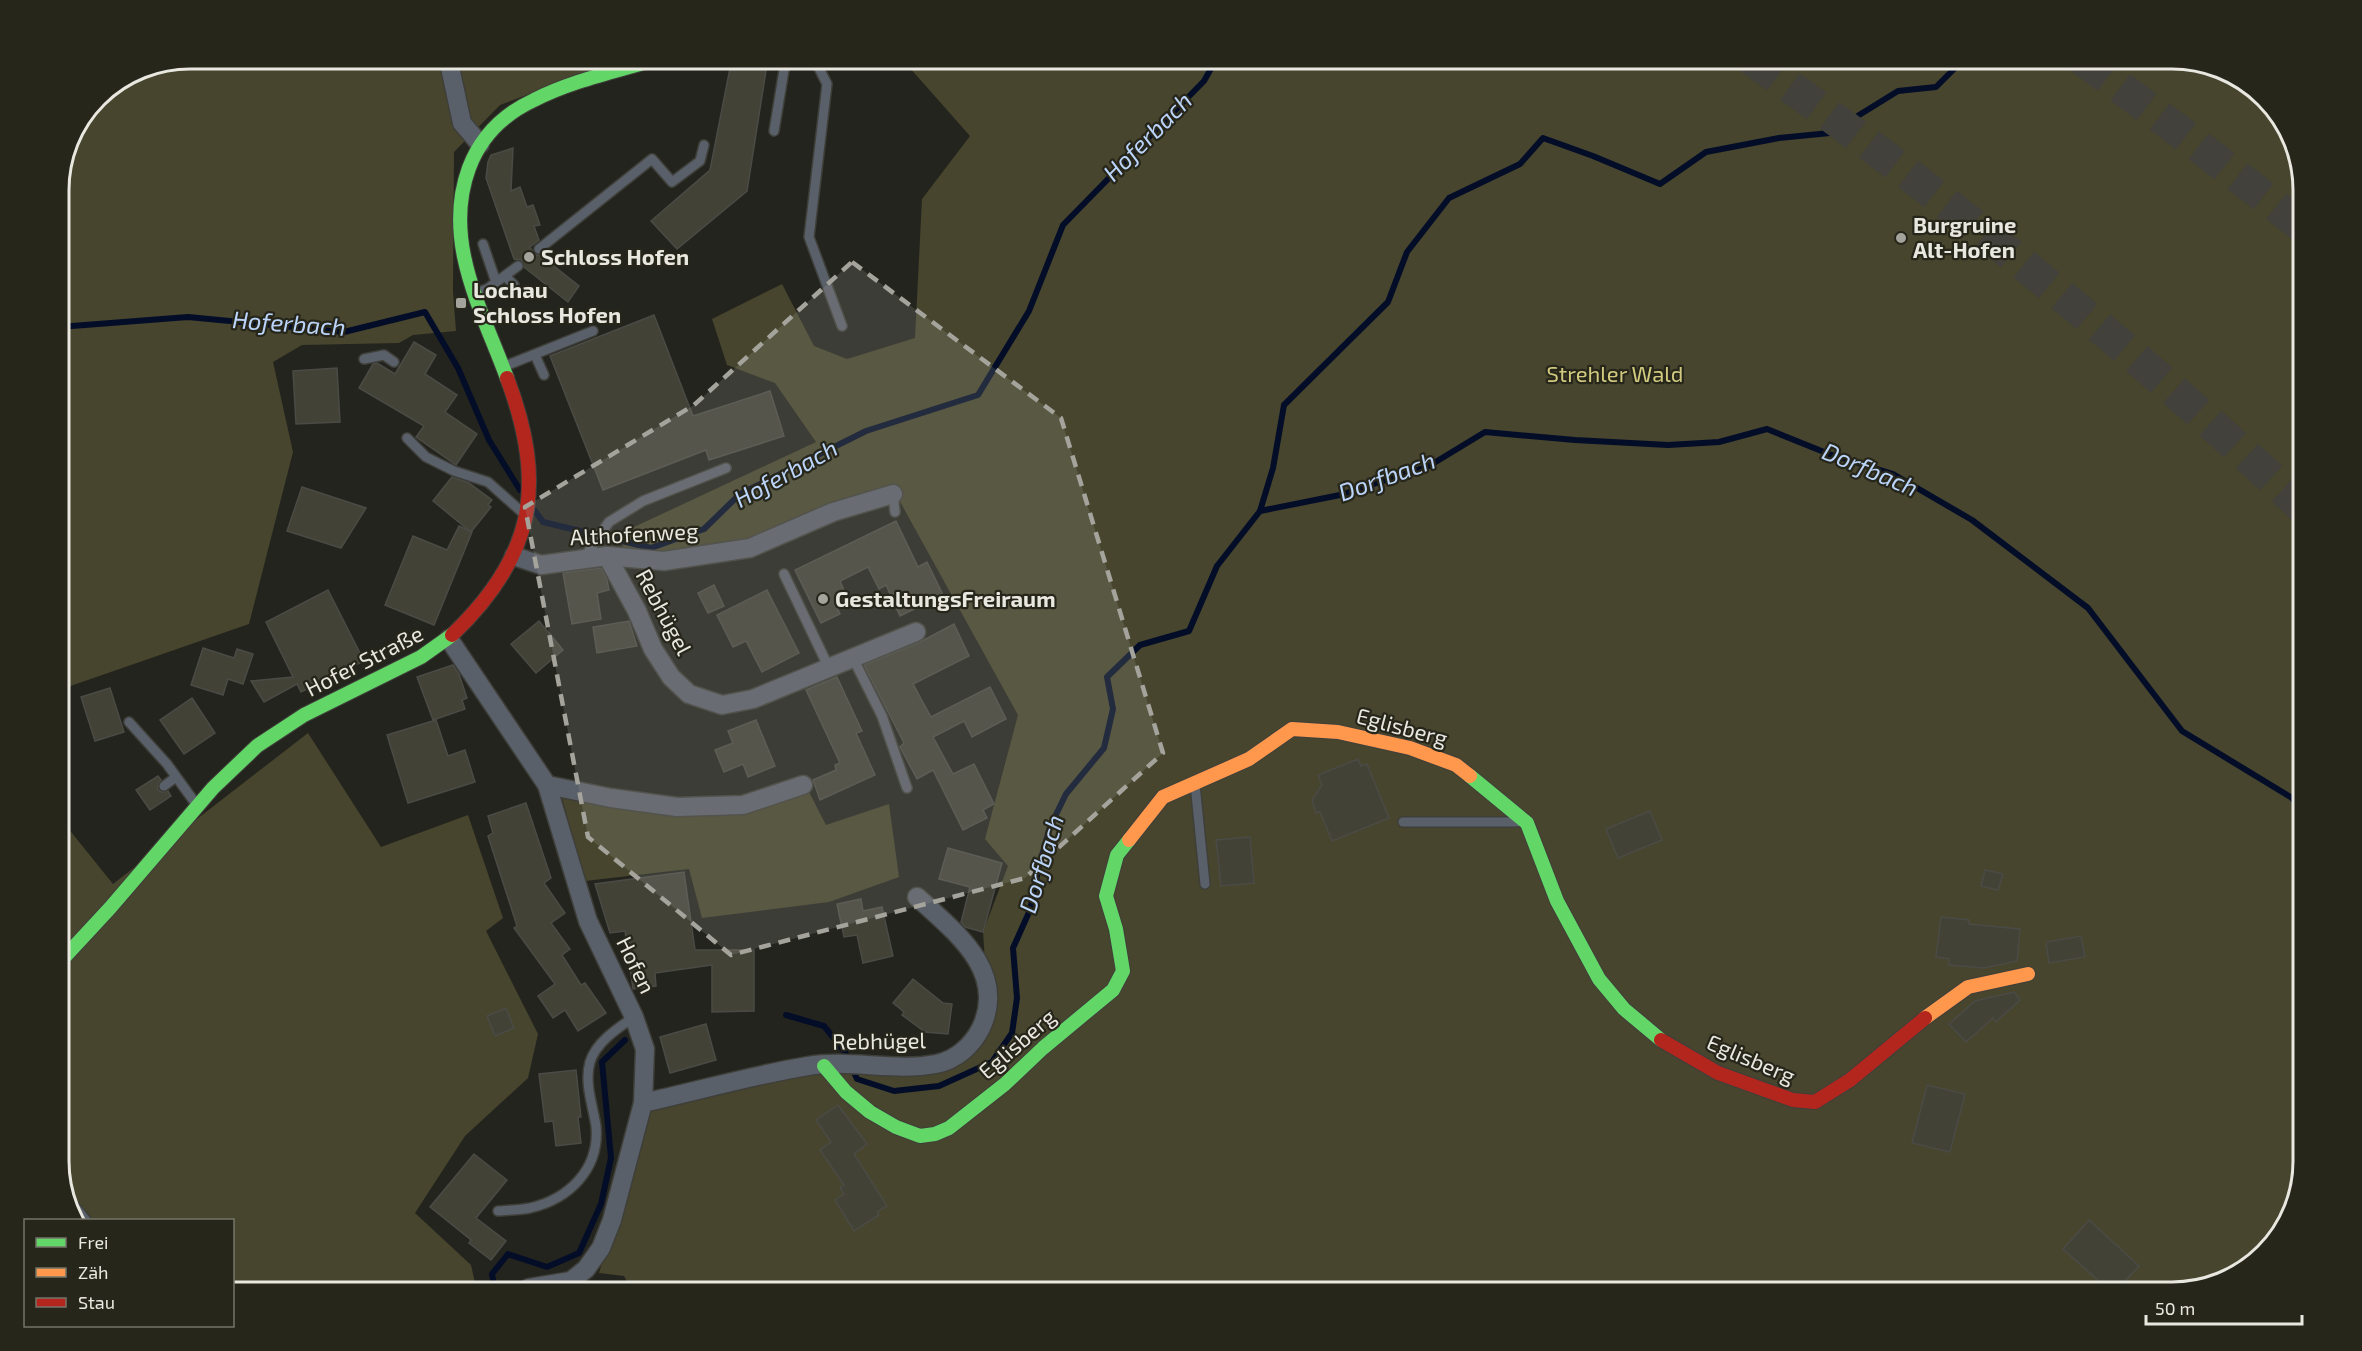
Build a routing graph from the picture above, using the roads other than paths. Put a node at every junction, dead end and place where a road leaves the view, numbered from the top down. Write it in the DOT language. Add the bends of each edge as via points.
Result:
graph roads {
  1 [pos="450,69"];
  2 [pos="624,69"];
  3 [pos="784,69"];
  4 [pos="820,69"];
  5 [pos="774,131"];
  6 [pos="480,144"];
  7 [pos="704,145"];
  8 [pos="483,244"];
  9 [pos="539,249"];
  10 [pos="518,266"];
  11 [pos="505,276"];
  12 [pos="496,282"];
  13 [pos="514,285"];
  14 [pos="474,293"];
  15 [pos="842,326"];
  16 [pos="593,331"];
  17 [pos="539,352"];
  18 [pos="364,359"];
  19 [pos="394,362"];
  20 [pos="503,367"];
  21 [pos="544,375"];
  22 [pos="407,438"];
  23 [pos="726,468"];
  24 [pos="892,494"];
  25 [pos="525,510"];
  26 [pos="895,512"];
  27 [pos="594,554"];
  28 [pos="514,556"];
  29 [pos="784,573"];
  30 [pos="916,632"];
  31 [pos="449,639"];
  32 [pos="853,658"];
  33 [pos="829,668"];
  34 [pos="129,722"];
  35 [pos="177,777"];
  36 [pos="1195,782"];
  37 [pos="547,785"];
  38 [pos="803,785"];
  39 [pos="164,786"];
  40 [pos="907,788"];
  41 [pos="198,805"];
  42 [pos="1403,822"];
  43 [pos="1527,823"];
  44 [pos="1205,884"];
  45 [pos="917,897"];
  46 [pos="69,953"];
  47 [pos="2028,974"];
  48 [pos="634,1017"];
  49 [pos="825,1066"];
  50 [pos="644,1103"];
  51 [pos="498,1210"];
  52 [pos="565,1282"];
  1 -- 6 [label="street" via="462,123"];
  2 -- 6 [label="street, Hofer Straße" via="520,107 499,121"];
  3 -- 5 [label="lane"];
  4 -- 15 [label="lane" via="827,84 810,237"];
  6 -- 14 [label="street, Hofer Straße" via="467,167 458,198 458,235"];
  7 -- 9 [label="lane" via="700,161 672,182 652,159"];
  8 -- 12 [label="lane"];
  10 -- 11 [label="lane"];
  11 -- 12 [label="lane"];
  11 -- 13 [label="lane"];
  12 -- 14 [label="lane"];
  14 -- 20 [label="street, Hofer Straße"];
  16 -- 17 [label="lane"];
  17 -- 20 [label="lane"];
  17 -- 21 [label="lane"];
  18 -- 19 [label="lane" via="384,356"];
  20 -- 25 [label="street, Hofer Straße" via="525,433"];
  22 -- 25 [label="lane" via="426,457 488,482"];
  23 -- 27 [label="lane" via="643,501 609,522"];
  24 -- 26 [label="lane"];
  24 -- 27 [label="street, Althofenweg" via="833,512 750,548 664,561"];
  25 -- 28 [label="street, Hofer Straße"];
  27 -- 28 [label="street, Althofenweg" via="540,565"];
  27 -- 33 [label="street, Rebhügel" via="637,611 653,649 671,677 689,694 722,705 753,699"];
  28 -- 31 [label="street, Hofer Straße" via="481,608"];
  29 -- 33 [label="lane"];
  30 -- 32 [label="street, Rebhügel"];
  31 -- 37 [label="street, Hofen"];
  31 -- 41 [label="street, Hofer Straße" via="415,662 314,709 275,733 235,764"];
  32 -- 33 [label="street, Rebhügel"];
  32 -- 40 [label="lane" via="882,716"];
  34 -- 35 [label="lane"];
  35 -- 39 [label="lane"];
  35 -- 41 [label="lane"];
  36 -- 43 [label="street, Eglisberg" via="1249,759 1292,729 1338,732 1410,748 1456,765"];
  36 -- 44 [label="lane"];
  36 -- 49 [label="street, Eglisberg" via="1163,797 1117,855 1106,896 1123,971 1113,990 949,1128 921,1136 896,1127 846,1092"];
  37 -- 38 [label="street" via="677,807 743,805"];
  37 -- 48 [label="street, Hofen" via="588,921"];
  41 -- 46 [label="street, Hofer Straße"];
  42 -- 43 [label="lane"];
  43 -- 47 [label="street, Eglisberg" via="1566,920 1599,979 1624,1009 1662,1041 1718,1073 1793,1100 1815,1102 1850,1080 1912,1027 1968,987"];
  45 -- 49 [label="street, Rebhügel" via="965,940 986,976 985,1018 974,1042 937,1064"];
  48 -- 50 [label="street, Hofen" via="645,1049"];
  48 -- 51 [label="lane" via="603,1040 590,1061 588,1077 596,1144 588,1170 560,1197 529,1208"];
  49 -- 50 [label="street, Rebhügel"];
  50 -- 52 [label="street, Hofen" via="601,1248 586,1269"];
}
